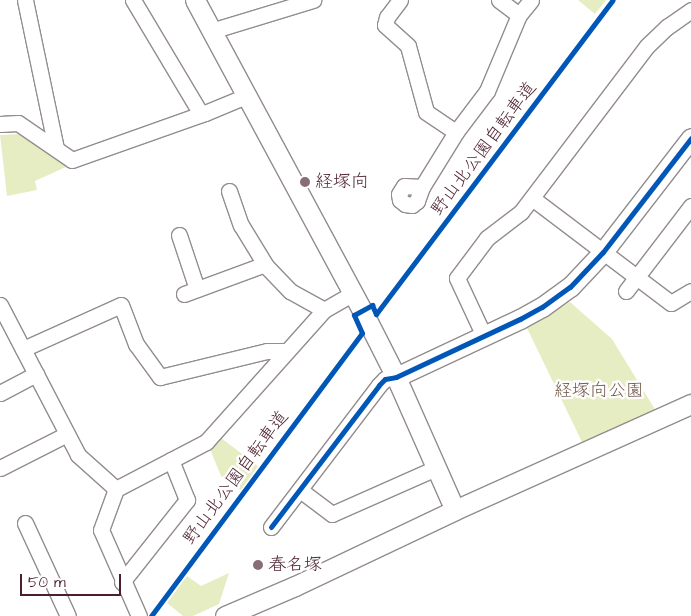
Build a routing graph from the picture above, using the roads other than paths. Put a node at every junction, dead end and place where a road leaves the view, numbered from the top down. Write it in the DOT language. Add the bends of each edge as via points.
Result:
graph roads {
  1 [pos="24,0"];
  2 [pos="133,0"];
  3 [pos="195,0"];
  4 [pos="313,0"];
  5 [pos="400,0"];
  6 [pos="499,0"];
  7 [pos="531,0"];
  8 [pos="691,10"];
  9 [pos="519,15"];
  10 [pos="211,31"];
  11 [pos="246,96"];
  12 [pos="201,114"];
  13 [pos="0,124"];
  14 [pos="456,132"];
  15 [pos="691,138"];
  16 [pos="56,148"];
  17 [pos="422,188"];
  18 [pos="229,192"];
  19 [pos="532,198"];
  20 [pos="691,206"];
  21 [pos="179,235"];
  22 [pos="603,252"];
  23 [pos="265,264"];
  24 [pos="637,278"];
  25 [pos="626,291"];
  26 [pos="691,292"];
  27 [pos="353,293"];
  28 [pos="0,305"];
  29 [pos="324,310"];
  30 [pos="484,336"];
  31 [pos="23,349"];
  32 [pos="287,351"];
  33 [pos="36,374"];
  34 [pos="396,377"];
  35 [pos="0,393"];
  36 [pos="691,404"];
  37 [pos="67,434"];
  38 [pos="171,460"];
  39 [pos="0,468"];
  40 [pos="436,468"];
  41 [pos="116,489"];
  42 [pos="300,490"];
  43 [pos="455,510"];
  44 [pos="25,523"];
  45 [pos="271,527"];
  46 [pos="122,582"];
  47 [pos="68,616"];
  48 [pos="139,616"];
  49 [pos="225,616"];
  1 -- 16 [label="street"];
  2 -- 12 [label="street"];
  3 -- 10 [label="street"];
  4 -- 10 [label="street"];
  5 -- 14 [label="street" via="387,17 386,26 408,46 426,112"];
  6 -- 9 [label="street"];
  7 -- 9 [label="street"];
  8 -- 19 [label="street" via="647,46"];
  9 -- 14 [label="street" via="487,91"];
  10 -- 11 [label="street"];
  11 -- 12 [label="street"];
  11 -- 27 [label="street"];
  12 -- 16 [label="street" via="72,160"];
  13 -- 16 [label="street" via="18,123"];
  14 -- 17 [label="street"];
  15 -- 22 [label="street"];
  18 -- 23 [label="street" via="241,225"];
  19 -- 22 [label="street"];
  19 -- 30 [label="street" via="515,217 487,238 457,278"];
  20 -- 24 [label="street"];
  21 -- 23 [label="street" via="191,292"];
  22 -- 24 [label="street"];
  22 -- 30 [label="street" via="556,298"];
  23 -- 29 [label="street" via="290,291"];
  24 -- 25 [label="street"];
  24 -- 26 [label="street" via="671,303"];
  27 -- 29 [label="street"];
  27 -- 34 [label="street"];
  28 -- 31 [label="street"];
  29 -- 32 [label="street"];
  30 -- 34 [label="street"];
  31 -- 32 [label="street" via="121,305 136,344 160,377 267,351"];
  31 -- 33 [label="street"];
  32 -- 38 [label="street" via="206,442"];
  33 -- 35 [label="street"];
  33 -- 37 [label="street"];
  34 -- 40 [label="street"];
  34 -- 42 [label="street" via="385,379 379,385"];
  36 -- 43 [label="street"];
  37 -- 39 [label="street"];
  37 -- 41 [label="street" via="78,455"];
  38 -- 41 [label="street"];
  38 -- 46 [label="street" via="187,500"];
  40 -- 42 [label="street" via="332,514"];
  40 -- 43 [label="street"];
  41 -- 46 [label="street" via="101,530"];
  42 -- 45 [label="street"];
  43 -- 49 [label="street"];
  44 -- 47 [label="street"];
  46 -- 48 [label="street"];
}
